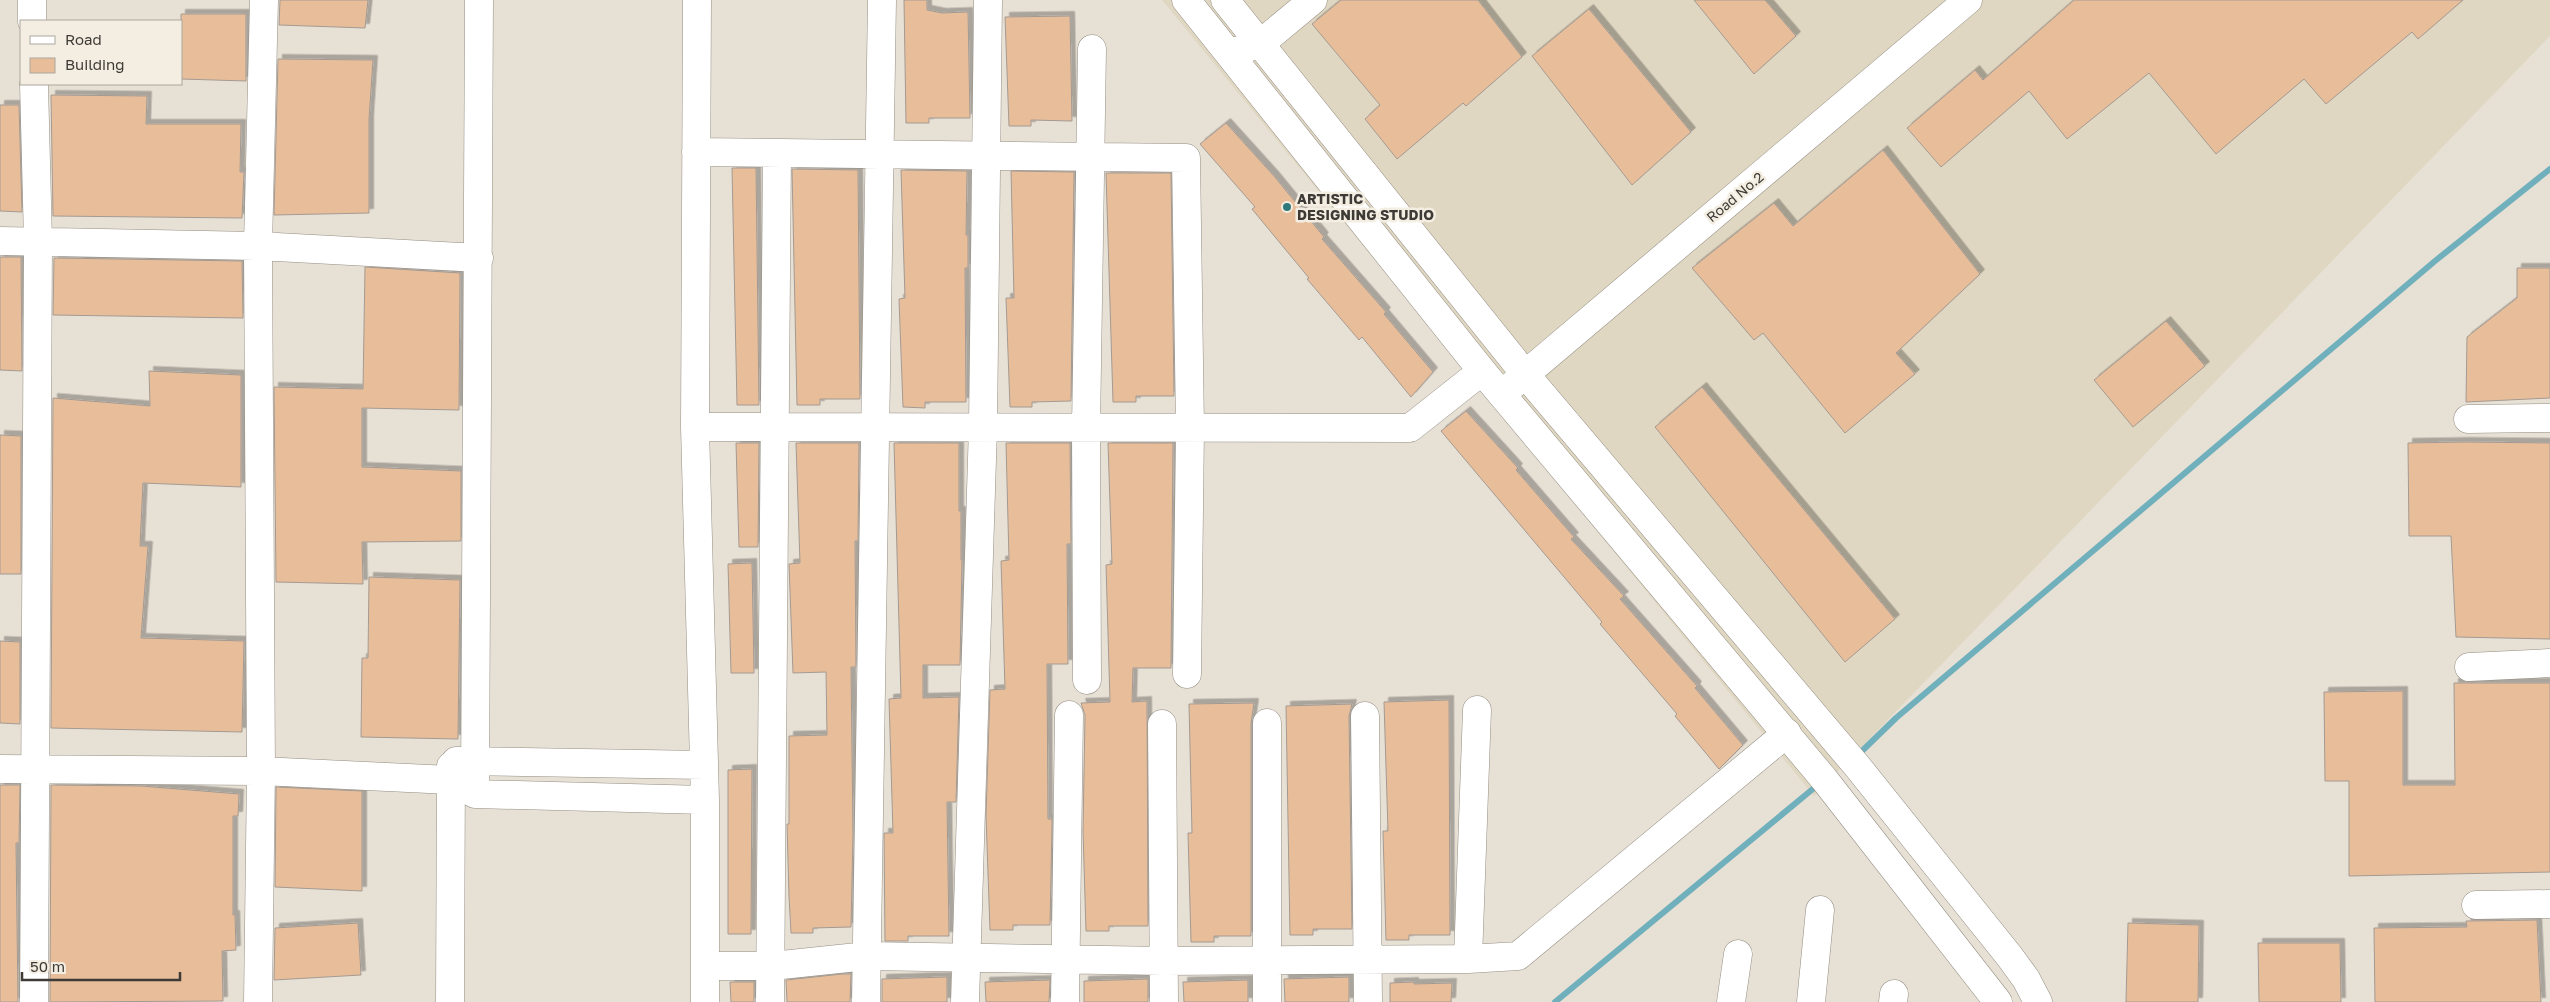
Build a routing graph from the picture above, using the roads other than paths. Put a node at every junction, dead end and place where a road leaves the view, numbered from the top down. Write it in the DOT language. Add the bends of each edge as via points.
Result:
graph roads {
  1 [pos="32,0"];
  2 [pos="264,0"];
  3 [pos="479,0"];
  4 [pos="697,0"];
  5 [pos="882,0"];
  6 [pos="988,0"];
  7 [pos="1186,0"];
  8 [pos="1225,0"];
  9 [pos="1313,0"];
  10 [pos="1968,0"];
  11 [pos="32,20"];
  12 [pos="1260,44"];
  13 [pos="1092,49"];
  14 [pos="1230,53"];
  15 [pos="34,85"];
  16 [pos="696,152"];
  17 [pos="777,153"];
  18 [pos="880,155"];
  19 [pos="986,157"];
  20 [pos="1089,157"];
  21 [pos="0,241"];
  22 [pos="38,241"];
  23 [pos="258,246"];
  24 [pos="478,258"];
  25 [pos="1482,371"];
  26 [pos="1525,374"];
  27 [pos="1502,394"];
  28 [pos="2550,418"];
  29 [pos="2468,419"];
  30 [pos="695,427"];
  31 [pos="773,427"];
  32 [pos="983,427"];
  33 [pos="876,428"];
  34 [pos="1086,428"];
  35 [pos="1190,428"];
  36 [pos="2550,662"];
  37 [pos="2468,667"];
  38 [pos="1187,674"];
  39 [pos="1088,680"];
  40 [pos="1477,710"];
  41 [pos="1069,715"];
  42 [pos="1365,716"];
  43 [pos="1266,723"];
  44 [pos="1162,724"];
  45 [pos="1787,733"];
  46 [pos="0,755"];
  47 [pos="34,762"];
  48 [pos="260,764"];
  49 [pos="704,765"];
  50 [pos="1857,766"];
  51 [pos="459,768"];
  52 [pos="0,769"];
  53 [pos="1830,787"];
  54 [pos="705,800"];
  55 [pos="2550,904"];
  56 [pos="2476,906"];
  57 [pos="1820,910"];
  58 [pos="1738,954"];
  59 [pos="867,956"];
  60 [pos="965,958"];
  61 [pos="1468,959"];
  62 [pos="1066,960"];
  63 [pos="1266,960"];
  64 [pos="1368,960"];
  65 [pos="1164,961"];
  66 [pos="706,966"];
  67 [pos="772,966"];
  68 [pos="34,1002"];
  69 [pos="258,1002"];
  70 [pos="450,1002"];
  71 [pos="705,1002"];
  72 [pos="770,1002"];
  73 [pos="866,1002"];
  74 [pos="965,1002"];
  75 [pos="1065,1002"];
  76 [pos="1164,1002"];
  77 [pos="1266,1002"];
  78 [pos="1368,1002"];
  79 [pos="1731,1002"];
  80 [pos="1811,1002"];
  81 [pos="1998,1002"];
  82 [pos="2038,1002"];
  1 -- 11 [label="street"];
  2 -- 23 [label="street"];
  3 -- 24 [label="street"];
  4 -- 16 [label="street"];
  5 -- 18 [label="street"];
  6 -- 19 [label="street"];
  7 -- 14 [label="street"];
  8 -- 12 [label="street"];
  9 -- 12 [label="street"];
  10 -- 26 [label="street, Road No.2"];
  12 -- 14 [label="street"];
  12 -- 26 [label="street"];
  13 -- 20 [label="street"];
  14 -- 25 [label="street"];
  15 -- 22 [label="street"];
  16 -- 17 [label="street"];
  16 -- 30 [label="street"];
  17 -- 18 [label="street"];
  17 -- 31 [label="street"];
  18 -- 19 [label="street"];
  18 -- 33 [label="street"];
  19 -- 20 [label="street"];
  19 -- 32 [label="street"];
  20 -- 34 [label="street"];
  20 -- 35 [label="street" via="1186,158"];
  21 -- 22 [label="street"];
  22 -- 23 [label="street"];
  22 -- 47 [label="street"];
  23 -- 24 [label="street"];
  23 -- 48 [label="street"];
  24 -- 51 [label="street"];
  25 -- 27 [label="street"];
  25 -- 35 [label="street" via="1410,428"];
  26 -- 27 [label="street, Road No.2"];
  26 -- 50 [label="street"];
  27 -- 45 [label="street"];
  28 -- 29 [label="street"];
  30 -- 31 [label="street"];
  30 -- 49 [label="street"];
  31 -- 33 [label="street"];
  31 -- 67 [label="street"];
  32 -- 33 [label="street"];
  32 -- 34 [label="street"];
  32 -- 60 [label="street"];
  33 -- 59 [label="street"];
  34 -- 35 [label="street"];
  34 -- 39 [label="street"];
  35 -- 38 [label="street"];
  36 -- 37 [label="street"];
  40 -- 61 [label="street"];
  41 -- 62 [label="street"];
  42 -- 64 [label="street"];
  43 -- 63 [label="street"];
  44 -- 65 [label="street"];
  45 -- 53 [label="street"];
  45 -- 61 [label="street" via="1518,956"];
  46 -- 47 [label="street"];
  47 -- 48 [label="street"];
  47 -- 52 [label="street"];
  47 -- 68 [label="street"];
  48 -- 51 [label="street"];
  48 -- 69 [label="street"];
  49 -- 51 [label="street"];
  49 -- 54 [label="street"];
  50 -- 53 [label="street"];
  50 -- 82 [label="street" via="2010,957"];
  51 -- 54 [label="street" via="474,794"];
  51 -- 70 [label="street"];
  53 -- 81 [label="street"];
  54 -- 66 [label="street"];
  55 -- 56 [label="street"];
  57 -- 80 [label="street"];
  58 -- 79 [label="street"];
  59 -- 60 [label="street"];
  59 -- 67 [label="street"];
  59 -- 73 [label="street"];
  60 -- 62 [label="street"];
  60 -- 74 [label="street"];
  61 -- 64 [label="street"];
  62 -- 65 [label="street"];
  62 -- 75 [label="street"];
  63 -- 64 [label="street"];
  63 -- 65 [label="street"];
  63 -- 77 [label="street"];
  64 -- 78 [label="street"];
  65 -- 76 [label="street"];
  66 -- 67 [label="street"];
  66 -- 71 [label="street"];
  67 -- 72 [label="street"];
}
